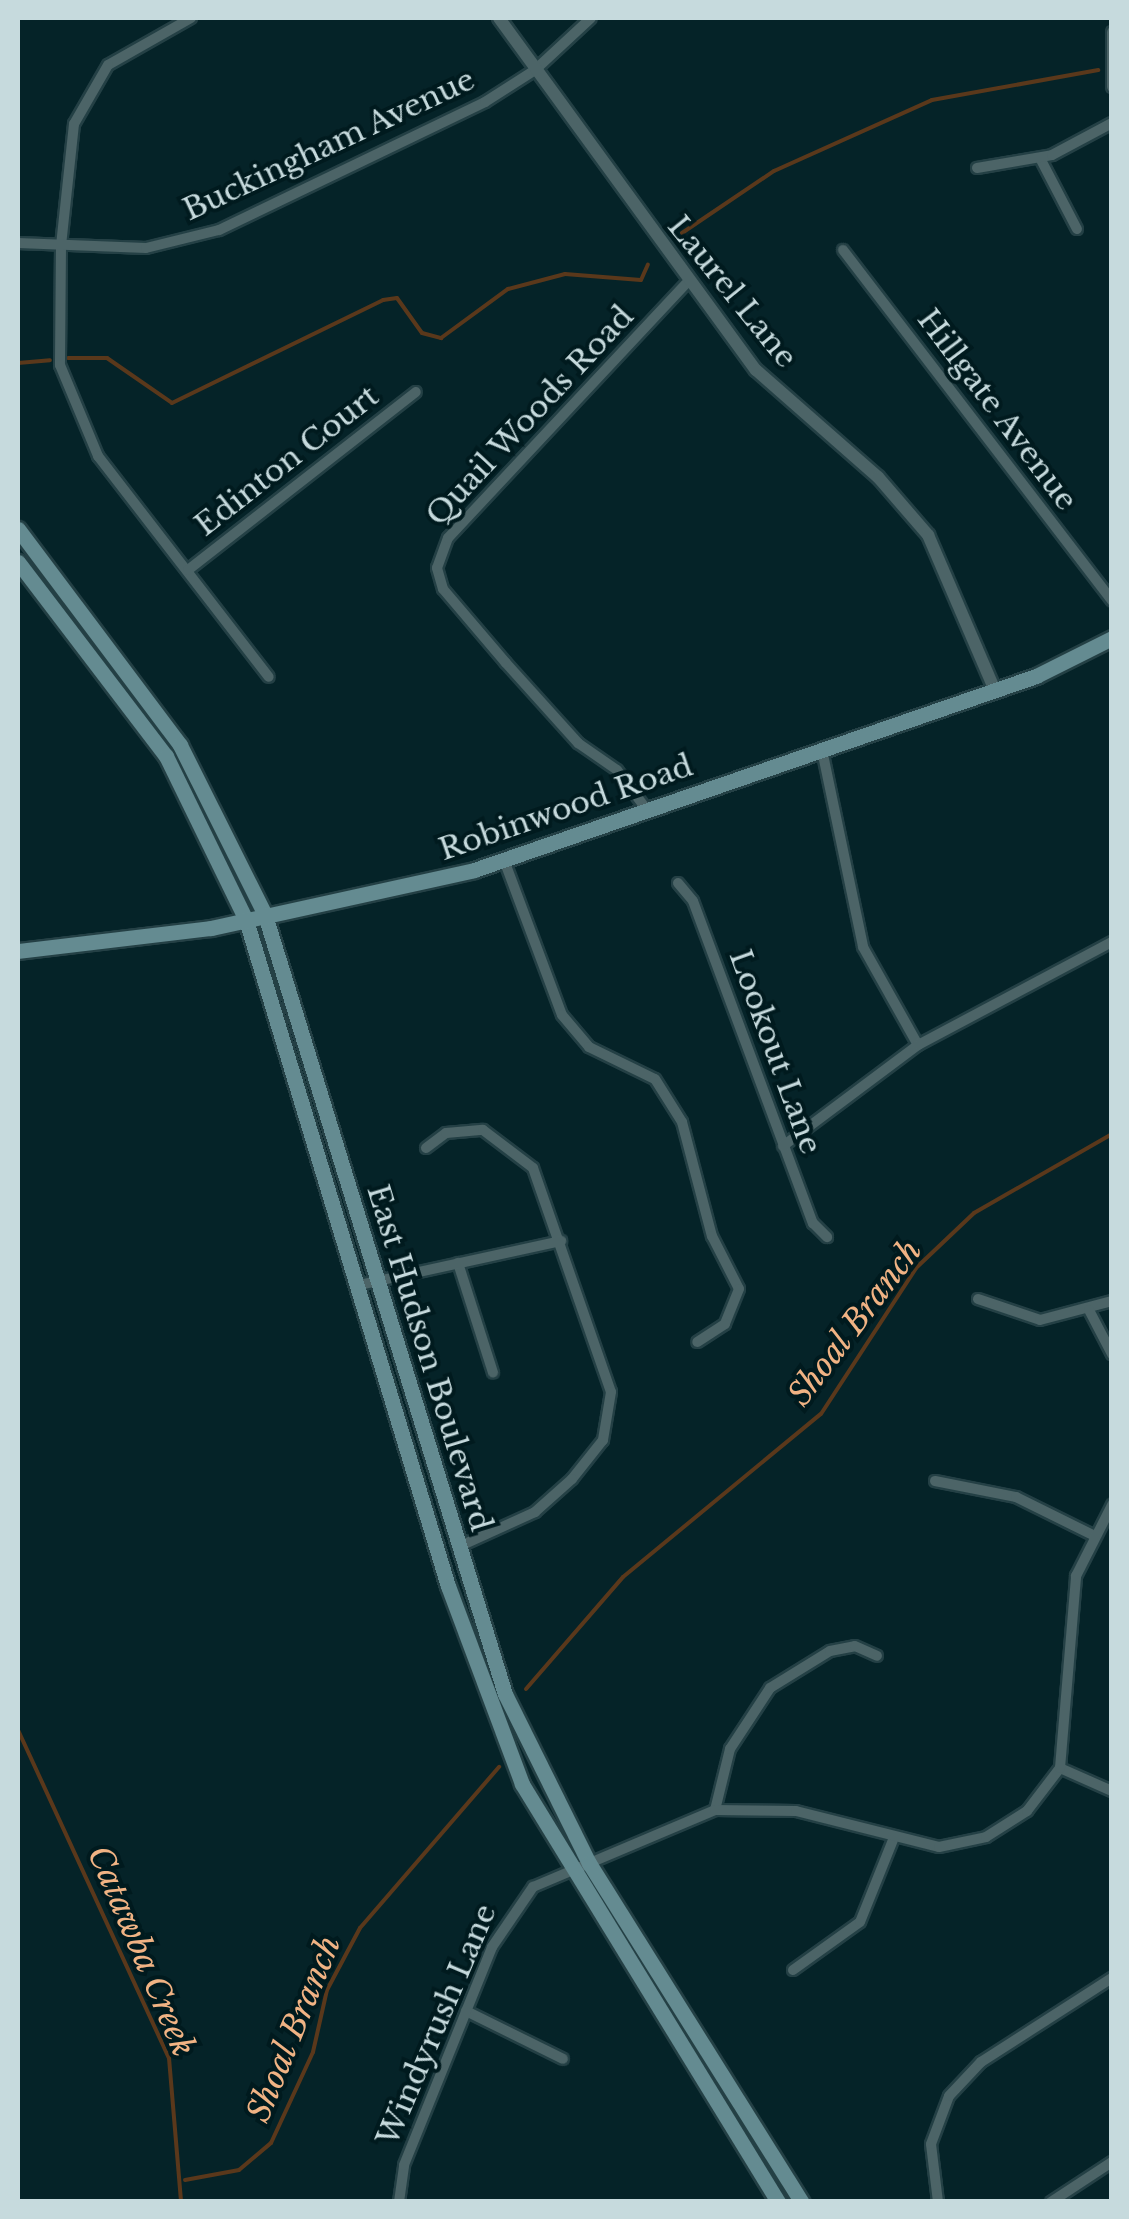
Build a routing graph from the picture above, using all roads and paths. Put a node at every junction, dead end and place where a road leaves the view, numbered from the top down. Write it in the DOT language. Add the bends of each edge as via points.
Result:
graph roads {
  1 [pos="192,18"];
  2 [pos="499,18"];
  3 [pos="591,18"];
  4 [pos="1112,32"];
  5 [pos="535,70"];
  6 [pos="1112,87"];
  7 [pos="1112,123"];
  8 [pos="1040,158"];
  9 [pos="977,168"];
  10 [pos="1077,229"];
  11 [pos="18,244"];
  12 [pos="60,246"];
  13 [pos="843,250"];
  14 [pos="686,284"];
  15 [pos="416,392"];
  16 [pos="18,529"];
  17 [pos="18,562"];
  18 [pos="188,570"];
  19 [pos="1112,601"];
  20 [pos="1112,638"];
  21 [pos="270,677"];
  22 [pos="994,688"];
  23 [pos="822,750"];
  24 [pos="647,810"];
  25 [pos="504,860"];
  26 [pos="678,884"];
  27 [pos="265,916"];
  28 [pos="246,920"];
  29 [pos="1112,942"];
  30 [pos="18,952"];
  31 [pos="918,1044"];
  32 [pos="782,1146"];
  33 [pos="426,1148"];
  34 [pos="827,1238"];
  35 [pos="561,1240"];
  36 [pos="458,1263"];
  37 [pos="368,1282"];
  38 [pos="978,1299"];
  39 [pos="1112,1301"];
  40 [pos="1089,1310"];
  41 [pos="697,1342"];
  42 [pos="1112,1354"];
  43 [pos="493,1373"];
  44 [pos="935,1481"];
  45 [pos="1112,1504"];
  46 [pos="1091,1534"];
  47 [pos="458,1547"];
  48 [pos="436,1548"];
  49 [pos="877,1656"];
  50 [pos="1060,1768"];
  51 [pos="1112,1791"];
  52 [pos="716,1810"];
  53 [pos="893,1840"];
  54 [pos="588,1862"];
  55 [pos="568,1867"];
  56 [pos="793,1970"];
  57 [pos="1112,1978"];
  58 [pos="466,2010"];
  59 [pos="563,2059"];
  60 [pos="1112,2162"];
  61 [pos="400,2202"];
  62 [pos="778,2202"];
  63 [pos="802,2202"];
  64 [pos="938,2202"];
  65 [pos="1051,2202"];
  1 -- 12 [label="street" via="121,54 88,92 68,147"];
  2 -- 5 [label="street, Laurel Lane"];
  3 -- 5 [label="street, Buckingham Avenue"];
  4 -- 6 [label="street"];
  5 -- 12 [label="street, Buckingham Avenue" via="421,135 219,230 146,248"];
  5 -- 14 [label="street, Laurel Lane"];
  7 -- 8 [label="street"];
  8 -- 9 [label="street"];
  8 -- 10 [label="street"];
  11 -- 12 [label="street, Buckingham Avenue"];
  12 -- 18 [label="street" via="58,346 70,404 98,456"];
  13 -- 19 [label="street, Hillgate Avenue"];
  14 -- 22 [label="street, Laurel Lane" via="756,370 878,476 928,535"];
  14 -- 24 [label="street, Quail Woods Road" via="448,538 437,568 443,589 506,663 578,743 617,770"];
  15 -- 18 [label="street, Edinton Court"];
  16 -- 27 [label="main road, East Hudson Boulevard" via="180,744"];
  17 -- 28 [label="main road, East Hudson Boulevard" via="166,756"];
  18 -- 21 [label="street"];
  20 -- 22 [label="main road, Robinwood Road"];
  22 -- 23 [label="main road, Robinwood Road"];
  23 -- 24 [label="main road, Robinwood Road"];
  23 -- 31 [label="street" via="863,947"];
  24 -- 25 [label="main road, Robinwood Road"];
  25 -- 27 [label="main road, Robinwood Road"];
  25 -- 41 [label="street" via="570,1027 589,1046 655,1079 682,1122 712,1236 739,1289 725,1324"];
  26 -- 32 [label="street, Lookout Lane" via="693,901"];
  27 -- 28 [label="main road, Robinwood Road"];
  27 -- 37 [label="main road, East Hudson Boulevard"];
  28 -- 30 [label="main road, Robinwood Road"];
  28 -- 37 [label="main road, East Hudson Boulevard"];
  29 -- 31 [label="street"];
  31 -- 32 [label="street"];
  32 -- 34 [label="street, Lookout Lane" via="812,1223"];
  33 -- 35 [label="street" via="464,1129 504,1140 532,1168"];
  35 -- 36 [label="street"];
  35 -- 47 [label="street" via="605,1369 611,1417 588,1461 554,1496"];
  36 -- 37 [label="street"];
  36 -- 43 [label="street"];
  37 -- 47 [label="main road, East Hudson Boulevard"];
  37 -- 48 [label="main road, East Hudson Boulevard"];
  38 -- 40 [label="street" via="1040,1320"];
  39 -- 40 [label="street"];
  40 -- 42 [label="street"];
  44 -- 46 [label="street" via="1016,1496"];
  45 -- 46 [label="street"];
  46 -- 50 [label="street" via="1073,1593"];
  47 -- 48 [label="main road"];
  47 -- 54 [label="main road, East Hudson Boulevard" via="505,1694"];
  48 -- 55 [label="main road, East Hudson Boulevard" via="499,1734"];
  49 -- 52 [label="street" via="855,1646 830,1651 770,1688 730,1749"];
  50 -- 51 [label="street"];
  50 -- 53 [label="street, Windyrush Lane" via="1027,1811 986,1837 939,1847"];
  52 -- 53 [label="street, Windyrush Lane" via="796,1810"];
  52 -- 54 [label="street, Windyrush Lane"];
  53 -- 56 [label="street" via="860,1922"];
  54 -- 55 [label="street, Windyrush Lane"];
  54 -- 63 [label="main road, East Hudson Boulevard"];
  55 -- 58 [label="street, Windyrush Lane" via="515,1904"];
  55 -- 62 [label="main road, East Hudson Boulevard"];
  57 -- 64 [label="street" via="981,2062 949,2096 931,2144"];
  58 -- 59 [label="street"];
  58 -- 61 [label="street, Windyrush Lane" via="404,2165"];
  60 -- 65 [label="street"];
}
